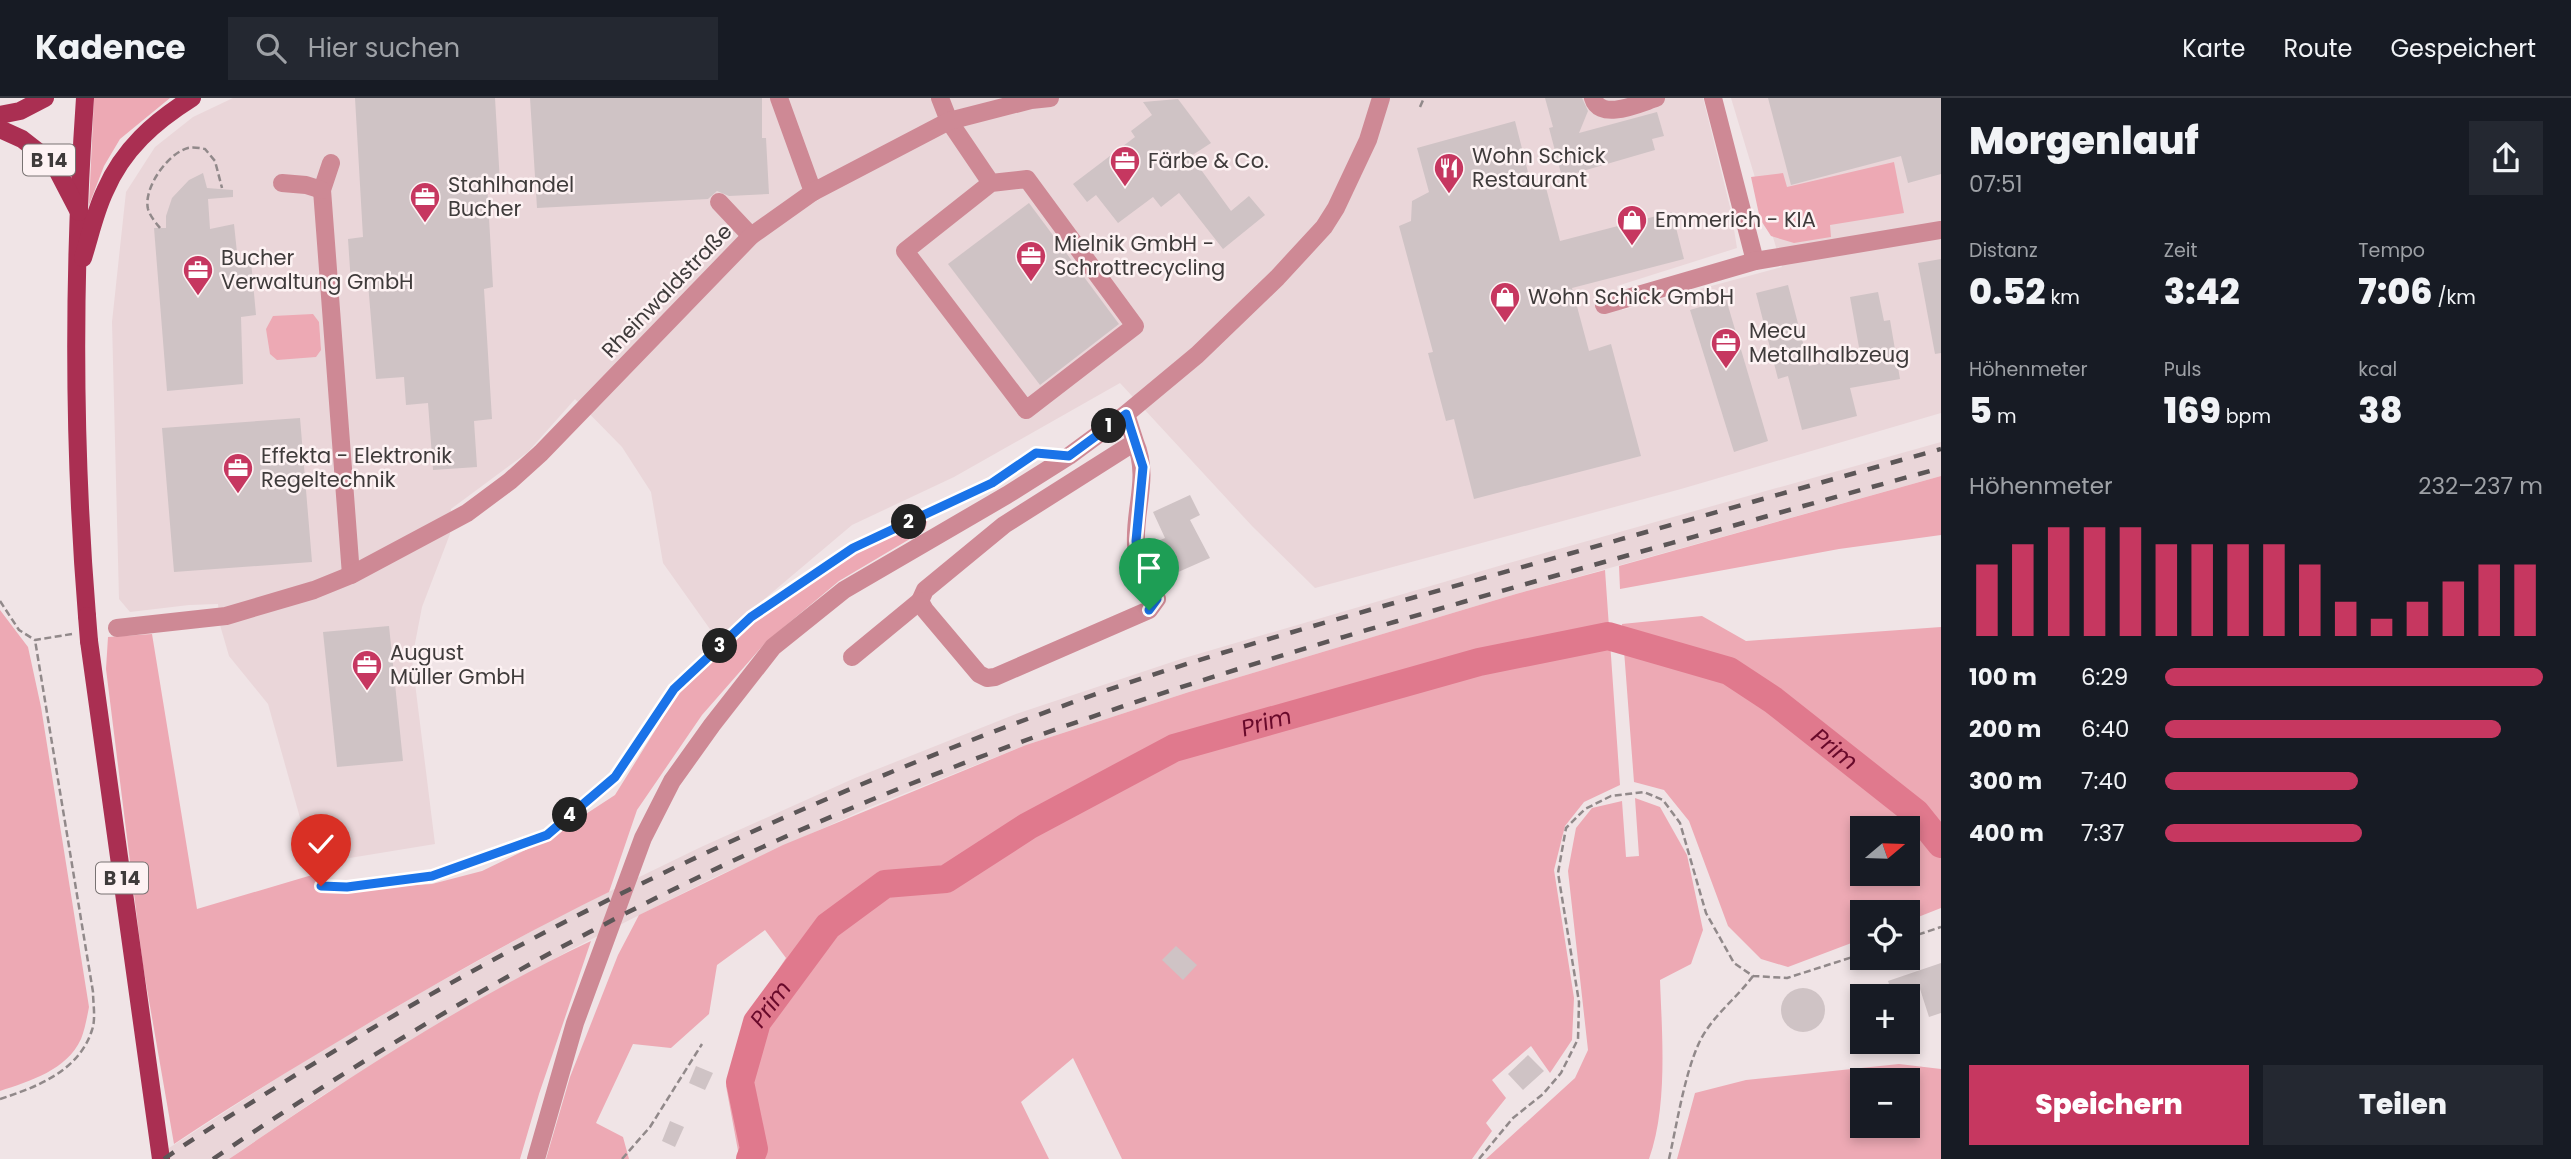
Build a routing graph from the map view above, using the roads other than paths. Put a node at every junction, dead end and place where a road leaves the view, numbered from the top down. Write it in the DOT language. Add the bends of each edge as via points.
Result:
graph roads {
  1 [pos="45,98"];
  2 [pos="85,98"];
  3 [pos="192,98"];
  4 [pos="779,98"];
  5 [pos="940,98"];
  6 [pos="1050,98"];
  7 [pos="1381,98"];
  8 [pos="1593,98"];
  9 [pos="1656,98"];
  10 [pos="1713,98"];
  11 [pos="0,115"];
  12 [pos="949,121"];
  13 [pos="0,128"];
  14 [pos="331,163"];
  15 [pos="282,183"];
  16 [pos="990,183"];
  17 [pos="321,190"];
  18 [pos="813,192"];
  19 [pos="719,202"];
  20 [pos="79,212"];
  21 [pos="1941,230"];
  22 [pos="751,236"];
  23 [pos="1755,261"];
  24 [pos="77,274"];
  25 [pos="1604,305"];
  26 [pos="1126,414"];
  27 [pos="1135,442"];
  28 [pos="351,575"];
  29 [pos="920,601"];
  30 [pos="117,628"];
  31 [pos="852,657"];
  32 [pos="161,1159"];
  33 [pos="536,1159"];
  1 -- 11 [label="main road"];
  2 -- 20 [label="main road, B 14"];
  3 -- 24 [label="main road" via="147,130 120,160 104,192"];
  4 -- 18 [label="street"];
  5 -- 12 [label="street"];
  6 -- 12 [label="street, Rheinwaldstraße"];
  7 -- 26 [label="street" via="1368,140 1324,227 1197,355"];
  8 -- 9 [label="street" via="1602,109"];
  10 -- 23 [label="street"];
  12 -- 16 [label="street"];
  12 -- 18 [label="street, Rheinwaldstraße"];
  13 -- 20 [label="main road, B 14" via="54,164"];
  14 -- 17 [label="street"];
  15 -- 17 [label="street"];
  16 -- 16 [label="street" via="1027,179 1135,326 1026,410 905,251"];
  17 -- 28 [label="street"];
  18 -- 22 [label="street, Rheinwaldstraße"];
  19 -- 22 [label="street"];
  20 -- 24 [label="main road, B 14"];
  21 -- 23 [label="street"];
  22 -- 28 [label="street, Rheinwaldstraße" via="510,481 467,513"];
  23 -- 25 [label="street"];
  24 -- 32 [label="main road, B 14, bridge" via="81,544 88,616 83,637"];
  26 -- 27 [label="street"];
  26 -- 33 [label="street" via="1007,495 844,590 773,647 672,781 643,838 575,1023"];
  27 -- 29 [label="street" via="1004,525 925,590"];
  27 -- 29 [label="street" via="1143,467 1138,558 1157,599 1149,610 987,678"];
  28 -- 30 [label="street, Rheinwaldstraße" via="226,616 145,617"];
  29 -- 31 [label="street"];
}
